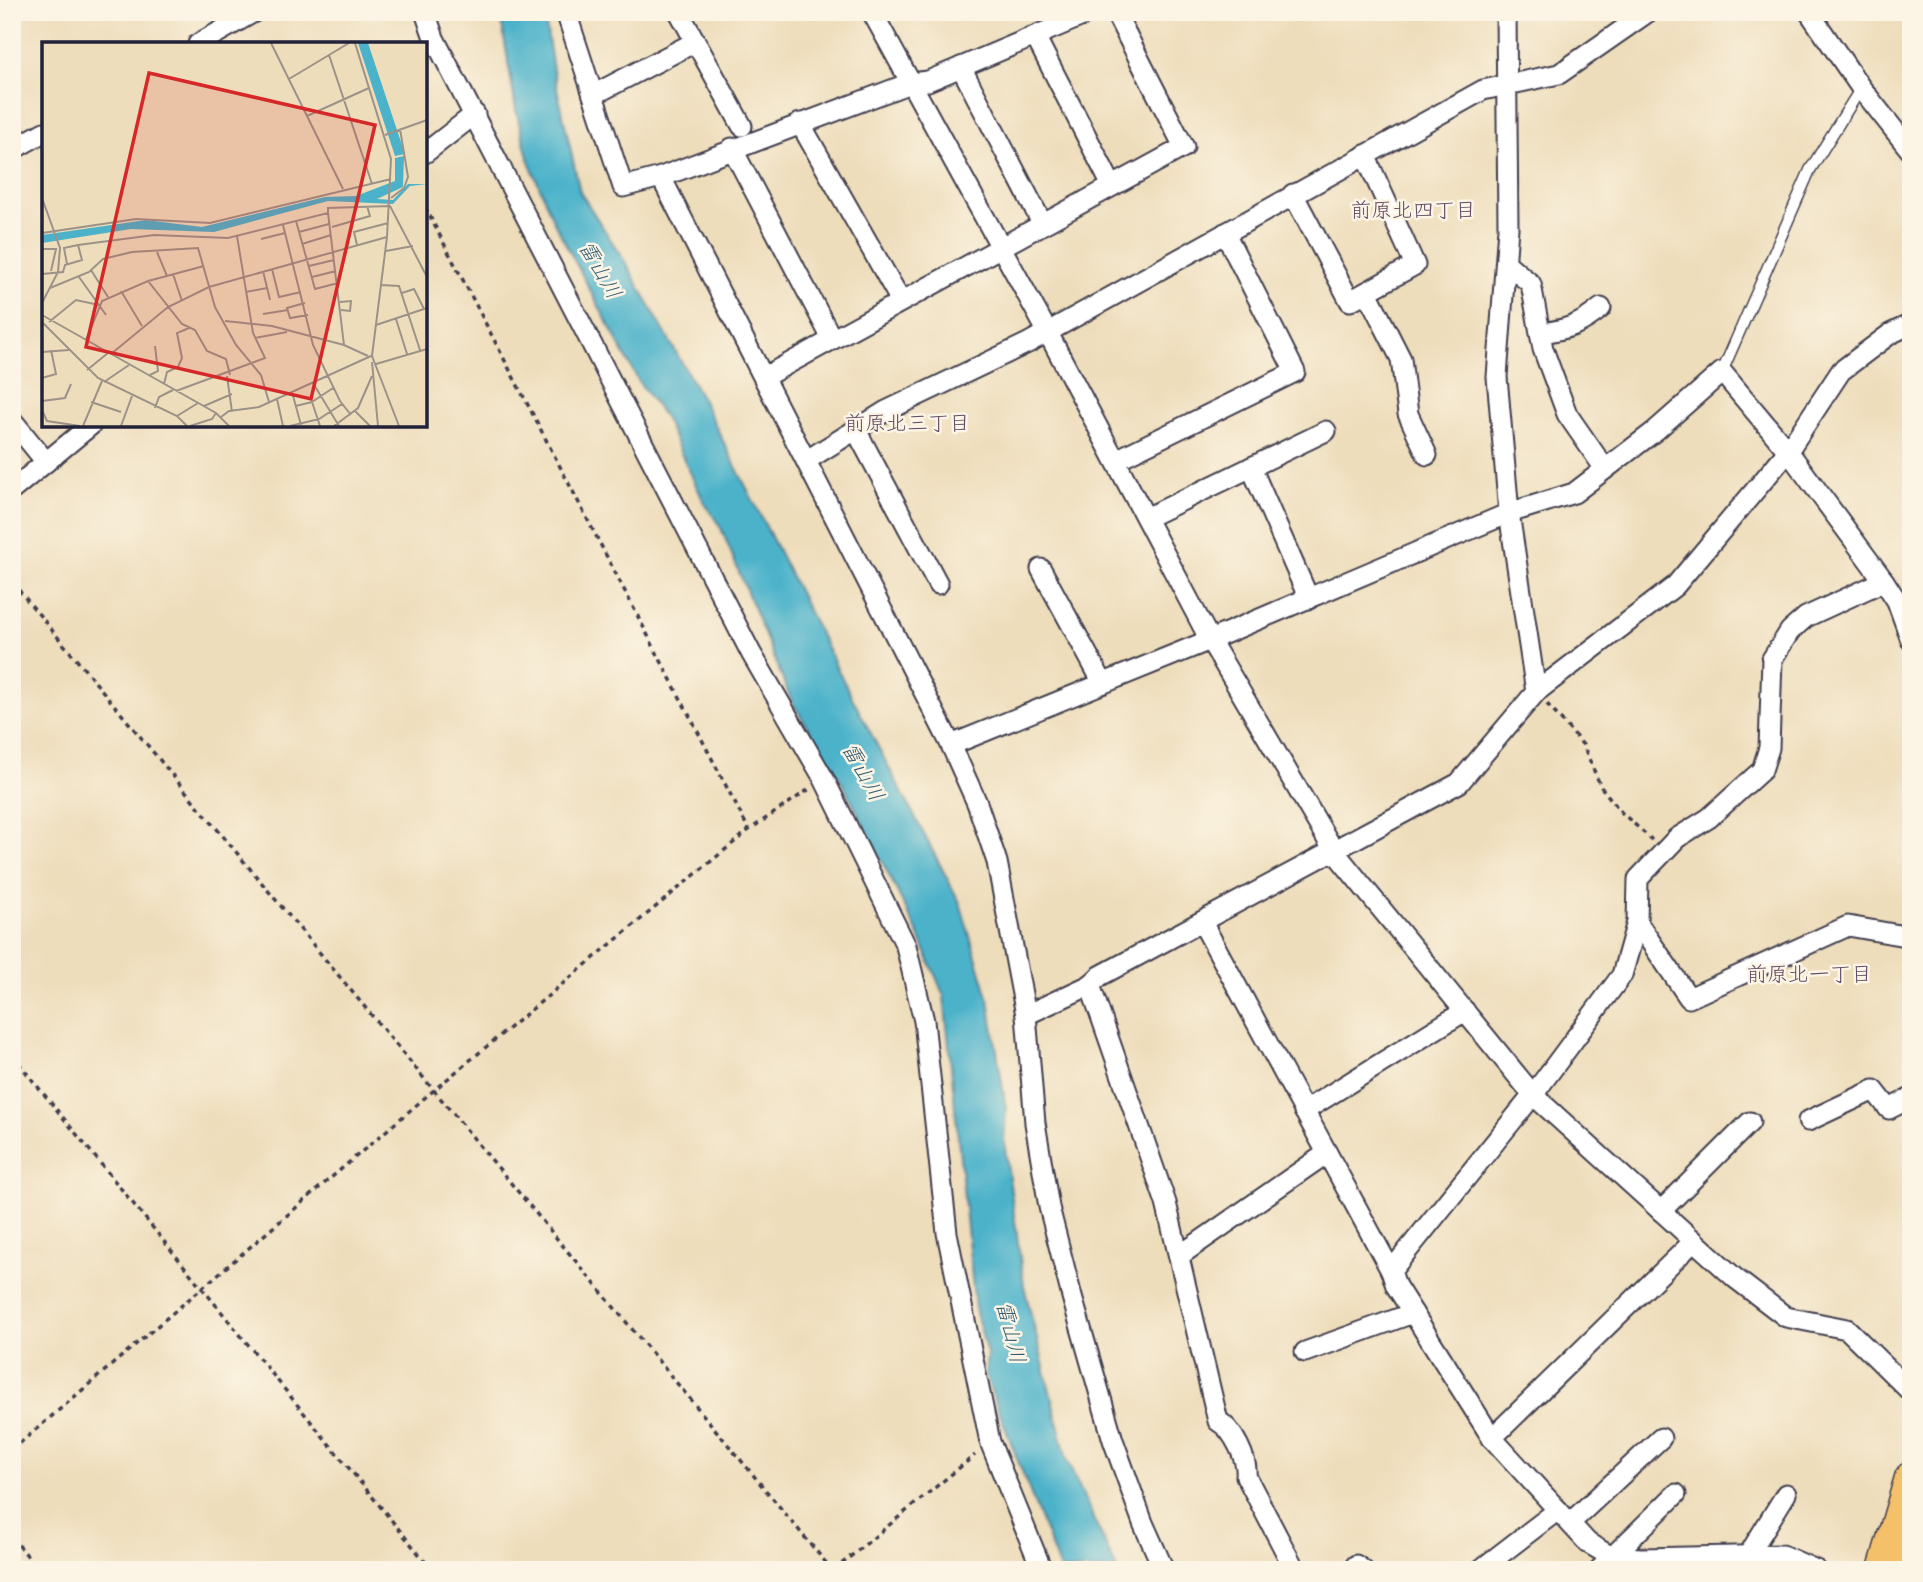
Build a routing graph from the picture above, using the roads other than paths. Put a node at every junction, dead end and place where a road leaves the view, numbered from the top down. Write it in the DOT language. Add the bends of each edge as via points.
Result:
graph roads {
  1 [pos="254,12"];
  2 [pos="425,12"];
  3 [pos="679,12"];
  4 [pos="872,12"];
  5 [pos="1092,12"];
  6 [pos="1115,12"];
  7 [pos="1506,12"];
  8 [pos="1648,12"];
  9 [pos="1812,13"];
  10 [pos="571,14"];
  11 [pos="1035,36"];
  12 [pos="202,42"];
  13 [pos="695,42"];
  14 [pos="961,67"];
  15 [pos="910,83"];
  16 [pos="1508,84"];
  17 [pos="1861,88"];
  18 [pos="593,95"];
  19 [pos="475,114"];
  20 [pos="800,123"];
  21 [pos="742,125"];
  22 [pos="42,133"];
  23 [pos="1908,142"];
  24 [pos="732,148"];
  25 [pos="12,150"];
  26 [pos="427,151"];
  27 [pos="1365,155"];
  28 [pos="661,177"];
  29 [pos="1112,186"];
  30 [pos="1293,194"];
  31 [pos="1042,223"];
  32 [pos="1225,233"];
  33 [pos="1001,246"];
  34 [pos="1506,263"];
  35 [pos="1367,292"];
  36 [pos="901,301"];
  37 [pos="1601,308"];
  38 [pos="1911,324"];
  39 [pos="1048,331"];
  40 [pos="1540,333"];
  41 [pos="832,339"];
  42 [pos="1722,372"];
  43 [pos="764,377"];
  44 [pos="12,420"];
  45 [pos="89,427"];
  46 [pos="856,430"];
  47 [pos="1326,431"];
  48 [pos="1788,451"];
  49 [pos="1427,455"];
  50 [pos="807,460"];
  51 [pos="1116,460"];
  52 [pos="47,462"];
  53 [pos="1251,467"];
  54 [pos="1605,469"];
  55 [pos="12,490"];
  56 [pos="1508,513"];
  57 [pos="1146,518"];
  58 [pos="1041,569"];
  59 [pos="1884,581"];
  60 [pos="938,584"];
  61 [pos="1904,597"];
  62 [pos="1309,598"];
  63 [pos="1210,640"];
  64 [pos="1911,640"];
  65 [pos="1103,683"];
  66 [pos="1536,692"];
  67 [pos="951,745"];
  68 [pos="1334,851"];
  69 [pos="1202,922"];
  70 [pos="1637,922"];
  71 [pos="1911,937"];
  72 [pos="1090,985"];
  73 [pos="1465,1011"];
  74 [pos="1026,1015"];
  75 [pos="1533,1095"];
  76 [pos="1911,1098"];
  77 [pos="1304,1111"];
  78 [pos="1808,1121"];
  79 [pos="1750,1122"];
  80 [pos="1327,1153"];
  81 [pos="1661,1210"];
  82 [pos="1694,1241"];
  83 [pos="1179,1256"];
  84 [pos="1391,1270"];
  85 [pos="1413,1313"];
  86 [pos="1305,1352"];
  87 [pos="1911,1392"];
  88 [pos="1492,1438"];
  89 [pos="1661,1438"];
  90 [pos="1911,1478"];
  91 [pos="1676,1494"];
  92 [pos="1786,1494"];
  93 [pos="1564,1516"];
  94 [pos="1749,1554"];
  95 [pos="1615,1563"];
  96 [pos="1042,1570"];
  97 [pos="1164,1570"];
  98 [pos="1295,1570"];
  99 [pos="1480,1570"];
  100 [pos="1816,1570"];
  101 [pos="1884,1570"];
  1 -- 12 [label="street"];
  2 -- 19 [label="street"];
  3 -- 13 [label="street"];
  4 -- 15 [label="street"];
  5 -- 11 [label="street"];
  6 -- 29 [label="street" via="1184,147"];
  7 -- 16 [label="street"];
  8 -- 16 [label="street" via="1559,74"];
  9 -- 17 [label="street"];
  10 -- 18 [label="street"];
  11 -- 14 [label="street"];
  11 -- 29 [label="street"];
  13 -- 18 [label="street"];
  13 -- 21 [label="street"];
  14 -- 15 [label="street"];
  14 -- 31 [label="street"];
  15 -- 20 [label="street"];
  15 -- 33 [label="street"];
  16 -- 27 [label="street" via="1483,90"];
  16 -- 34 [label="street"];
  17 -- 23 [label="street"];
  17 -- 42 [label="lane" via="1810,170"];
  18 -- 28 [label="street" via="623,187"];
  19 -- 26 [label="street"];
  19 -- 96 [label="street" via="751,653 824,779 906,946 924,1021 947,1233 990,1442"];
  20 -- 24 [label="street"];
  20 -- 36 [label="street"];
  22 -- 25 [label="street"];
  24 -- 28 [label="street"];
  24 -- 41 [label="street"];
  27 -- 30 [label="street"];
  27 -- 35 [label="street" via="1415,265"];
  28 -- 43 [label="street"];
  29 -- 31 [label="street"];
  30 -- 32 [label="street"];
  30 -- 35 [label="street" via="1350,301"];
  31 -- 33 [label="street"];
  32 -- 39 [label="street"];
  32 -- 51 [label="street" via="1295,372"];
  33 -- 36 [label="street"];
  33 -- 39 [label="street"];
  34 -- 40 [label="street" via="1531,285"];
  34 -- 56 [label="street" via="1497,377"];
  35 -- 49 [label="street" via="1401,359 1408,414"];
  36 -- 41 [label="street"];
  37 -- 40 [label="street" via="1582,324"];
  38 -- 48 [label="street" via="1889,334 1841,371"];
  39 -- 46 [label="street"];
  39 -- 51 [label="street"];
  40 -- 54 [label="street" via="1567,414"];
  41 -- 43 [label="street"];
  42 -- 48 [label="street"];
  42 -- 54 [label="street"];
  43 -- 50 [label="street"];
  44 -- 52 [label="street"];
  45 -- 52 [label="street"];
  46 -- 50 [label="street"];
  46 -- 60 [label="street"];
  47 -- 53 [label="street"];
  48 -- 59 [label="street"];
  48 -- 66 [label="street" via="1675,586"];
  50 -- 67 [label="street"];
  51 -- 57 [label="street"];
  52 -- 55 [label="street"];
  53 -- 57 [label="street"];
  53 -- 62 [label="street"];
  54 -- 56 [label="street" via="1574,493"];
  56 -- 62 [label="street"];
  56 -- 66 [label="street"];
  57 -- 63 [label="street"];
  58 -- 65 [label="street"];
  59 -- 61 [label="street"];
  59 -- 70 [label="street" via="1806,617 1790,631 1772,659 1769,748 1762,770 1709,818 1677,838 1638,879"];
  61 -- 64 [label="street"];
  62 -- 63 [label="street"];
  63 -- 65 [label="street"];
  63 -- 68 [label="street"];
  65 -- 67 [label="street"];
  66 -- 68 [label="street" via="1459,783"];
  67 -- 74 [label="street" via="997,862"];
  68 -- 69 [label="street"];
  68 -- 73 [label="street"];
  69 -- 72 [label="street"];
  69 -- 77 [label="street"];
  70 -- 71 [label="street" via="1689,998 1848,926"];
  70 -- 75 [label="street" via="1622,975"];
  72 -- 74 [label="street"];
  72 -- 83 [label="street" via="1167,1203"];
  73 -- 75 [label="street"];
  73 -- 77 [label="street"];
  74 -- 97 [label="street" via="1035,1123 1049,1207 1113,1440"];
  75 -- 81 [label="street"];
  75 -- 84 [label="street"];
  76 -- 78 [label="street" via="1889,1109 1874,1090"];
  77 -- 80 [label="street"];
  79 -- 81 [label="street"];
  80 -- 83 [label="street"];
  80 -- 84 [label="street"];
  81 -- 82 [label="street"];
  82 -- 87 [label="street" via="1786,1317 1847,1329"];
  82 -- 88 [label="street"];
  83 -- 98 [label="street" via="1218,1421 1226,1426 1246,1463 1246,1476"];
  84 -- 85 [label="street"];
  85 -- 86 [label="street"];
  85 -- 88 [label="street"];
  88 -- 93 [label="street"];
  89 -- 93 [label="street"];
  90 -- 101 [label="main road"];
  91 -- 95 [label="street"];
  92 -- 94 [label="street"];
  93 -- 95 [label="street" via="1588,1543"];
  93 -- 99 [label="street"];
  94 -- 95 [label="street"];
  94 -- 100 [label="street" via="1782,1555"];
}
